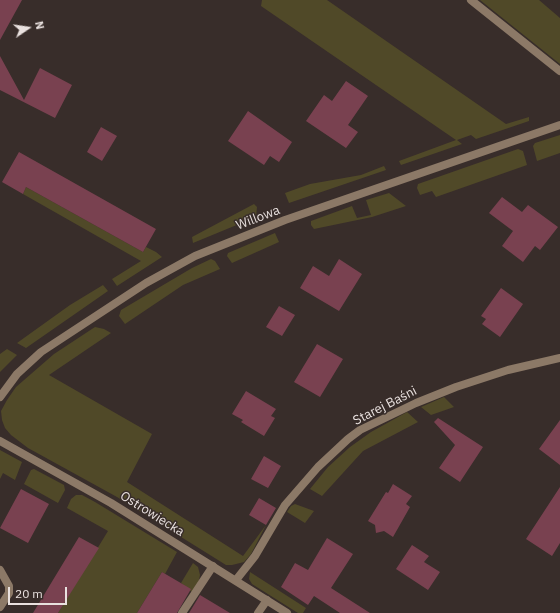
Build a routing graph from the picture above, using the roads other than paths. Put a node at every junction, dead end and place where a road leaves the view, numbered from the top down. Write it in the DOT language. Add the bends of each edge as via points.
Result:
graph roads {
  1 [pos="471,0"];
  2 [pos="560,71"];
  3 [pos="560,125"];
  4 [pos="560,358"];
  5 [pos="0,398"];
  6 [pos="0,440"];
  7 [pos="213,566"];
  8 [pos="0,570"];
  9 [pos="236,580"];
  10 [pos="267,600"];
  11 [pos="0,607"];
  12 [pos="182,613"];
  13 [pos="258,613"];
  14 [pos="287,613"];
  1 -- 2 [label="street"];
  3 -- 5 [label="street, Willowa" via="291,218 195,256 146,283 41,352 17,374"];
  4 -- 9 [label="street, Starej Baśni" via="508,370 456,387 409,406 354,434 318,467 285,505 255,556"];
  6 -- 7 [label="street, Ostrowiecka" via="111,503"];
  7 -- 9 [label="street, Ostrowiecka"];
  7 -- 12 [label="street"];
  8 -- 11 [label="street" via="9,586 9,593"];
  9 -- 10 [label="street, Ostrowiecka"];
  10 -- 13 [label="street"];
  10 -- 14 [label="street, Ostrowiecka"];
}
